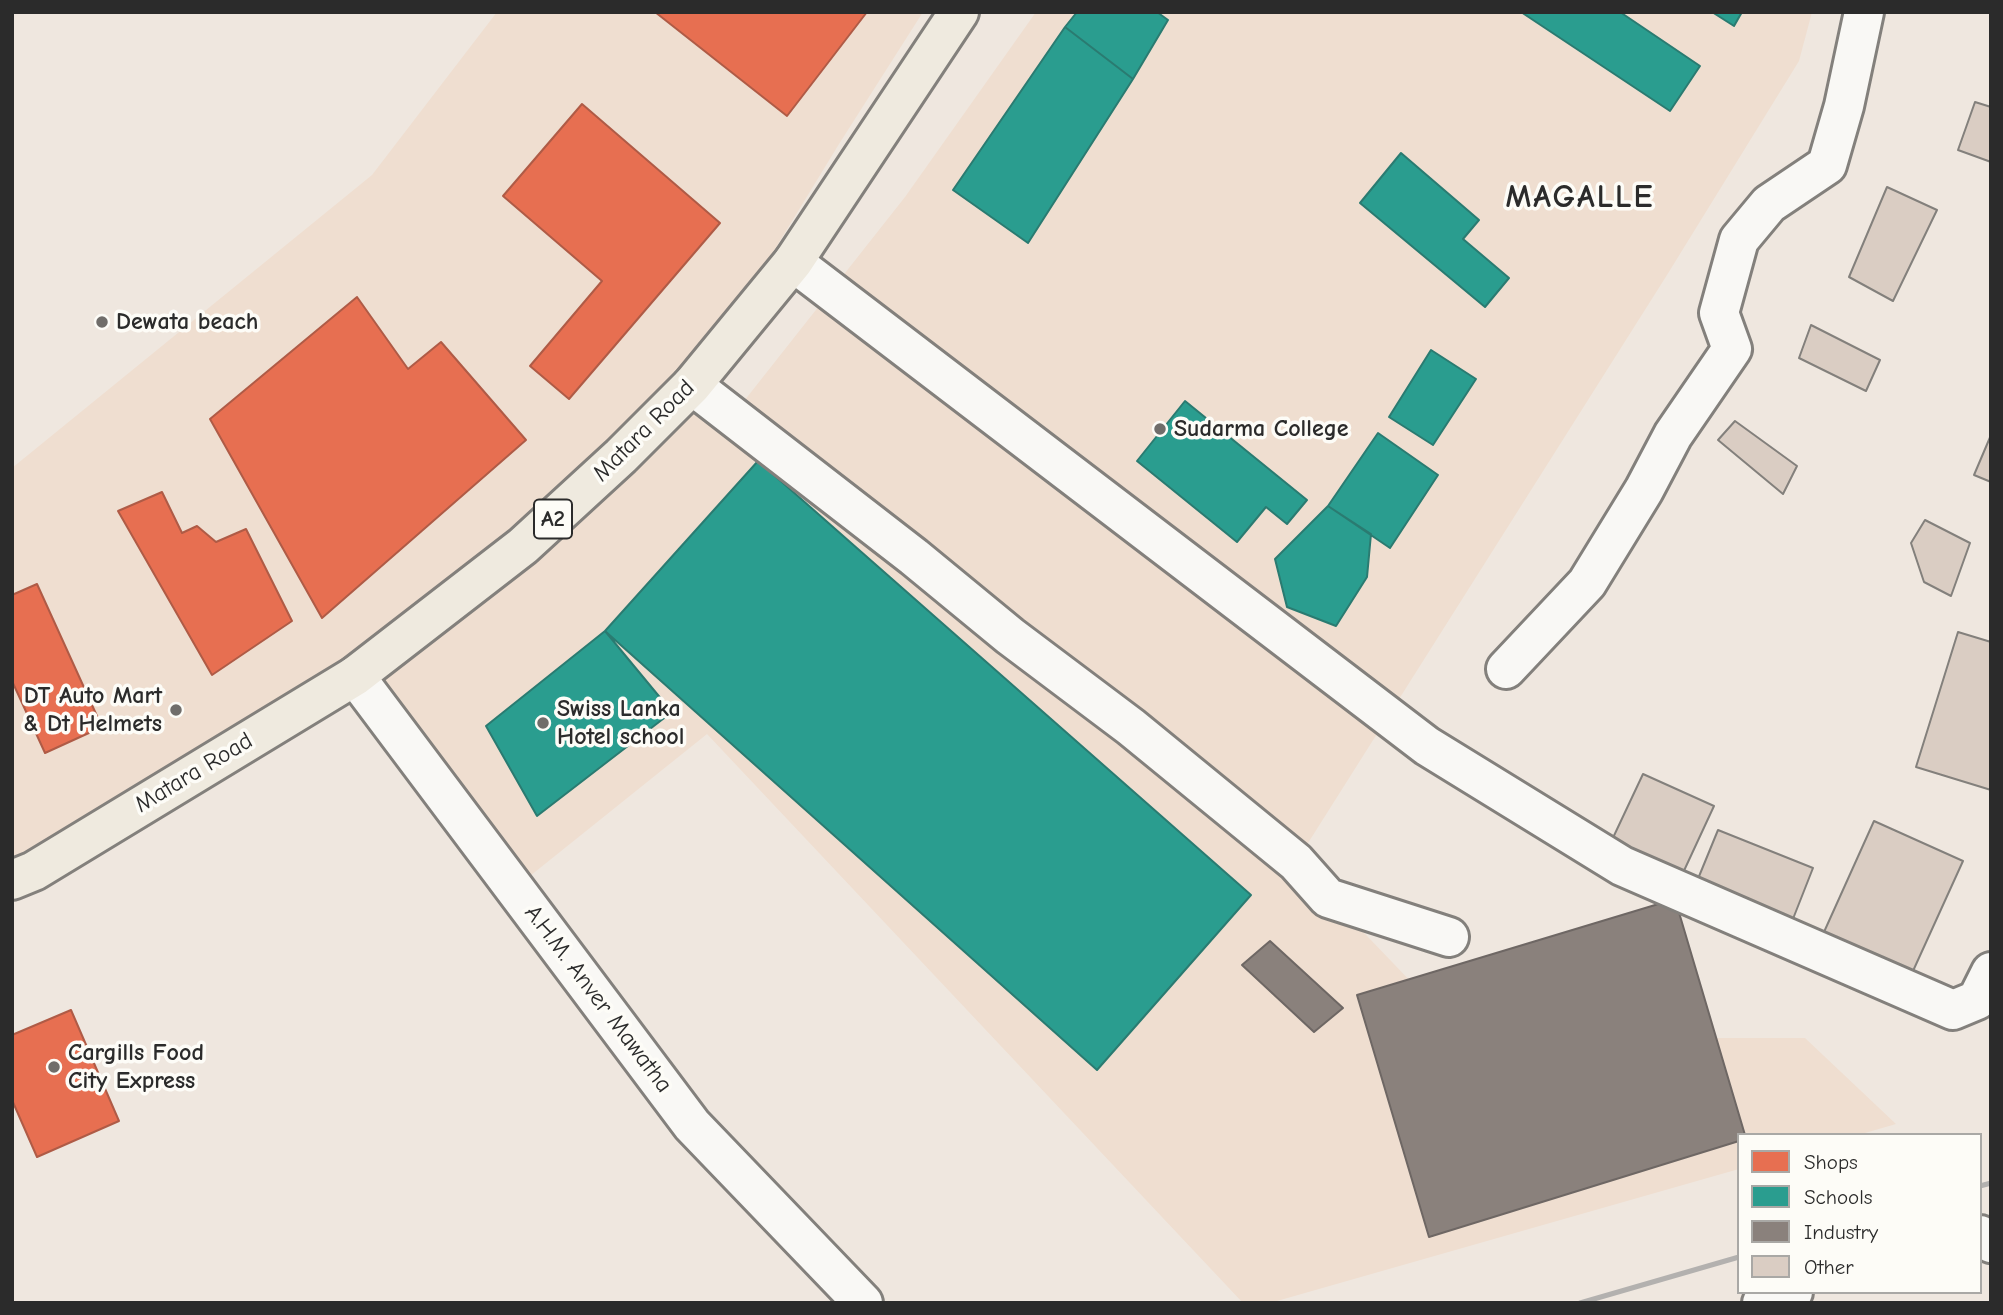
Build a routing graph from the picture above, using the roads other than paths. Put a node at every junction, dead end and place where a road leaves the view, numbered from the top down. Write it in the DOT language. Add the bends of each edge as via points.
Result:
graph roads {
  1 [pos="959,12"];
  2 [pos="1864,12"];
  3 [pos="793,262"];
  4 [pos="692,386"];
  5 [pos="1506,669"];
  6 [pos="355,676"];
  7 [pos="12,880"];
  8 [pos="1449,937"];
  9 [pos="1991,972"];
  10 [pos="1787,1294"];
  11 [pos="863,1303"];
  12 [pos="1762,1303"];
  1 -- 3 [label="highway, Matara Road / A2"];
  2 -- 5 [label="street" via="1827,166 1769,204 1739,240 1720,313 1732,348 1673,435 1587,583"];
  3 -- 4 [label="highway, Matara Road / A2"];
  3 -- 9 [label="street" via="1427,746 1622,866 1953,1010 1977,1000"];
  4 -- 6 [label="highway, Matara Road / A2" via="523,546"];
  4 -- 8 [label="street" via="1131,727 1296,863 1328,898"];
  6 -- 7 [label="highway, Matara Road / A2" via="34,871"];
  6 -- 11 [label="street, A.H.M. Anver Mawatha" via="692,1125"];
  10 -- 12 [label="street"];
}
